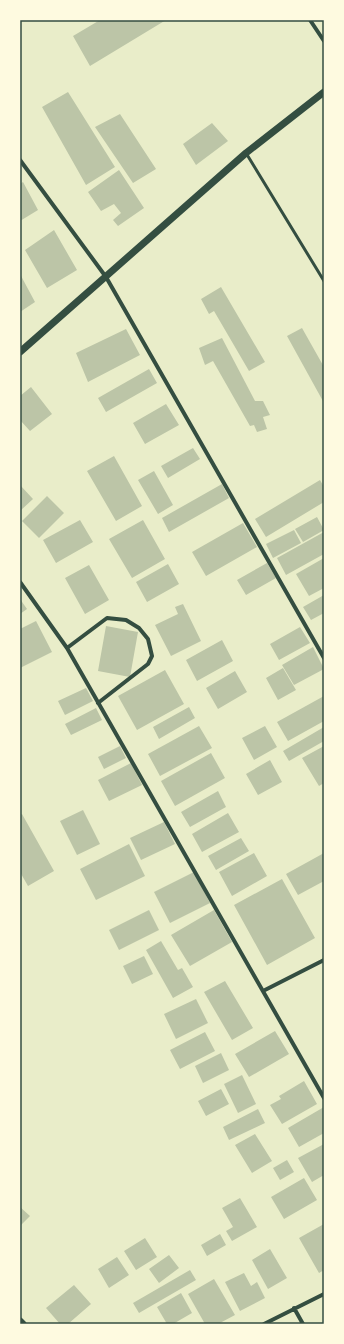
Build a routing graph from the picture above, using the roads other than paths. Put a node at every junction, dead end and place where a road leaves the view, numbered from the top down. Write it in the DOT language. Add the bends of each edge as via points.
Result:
graph roads {
  1 [pos="310,20"];
  2 [pos="324,41"];
  3 [pos="324,92"];
  4 [pos="246,153"];
  5 [pos="20,160"];
  6 [pos="106,277"];
  7 [pos="324,281"];
  8 [pos="20,352"];
  9 [pos="20,582"];
  10 [pos="67,648"];
  11 [pos="324,658"];
  12 [pos="98,703"];
  13 [pos="324,960"];
  14 [pos="263,991"];
  15 [pos="324,1098"];
  16 [pos="324,1294"];
  17 [pos="294,1308"];
  18 [pos="20,1321"];
  19 [pos="22,1324"];
  20 [pos="264,1324"];
  21 [pos="302,1324"];
  1 -- 2 [label="street"];
  3 -- 4 [label="street"];
  4 -- 6 [label="street"];
  4 -- 7 [label="lane"];
  5 -- 6 [label="street"];
  6 -- 8 [label="street"];
  6 -- 11 [label="street"];
  9 -- 10 [label="street"];
  10 -- 12 [label="street"];
  10 -- 12 [label="street" via="107,618 126,620 139,628 148,639 152,656 148,664"];
  12 -- 14 [label="street"];
  13 -- 14 [label="street"];
  14 -- 15 [label="street"];
  16 -- 17 [label="street"];
  17 -- 20 [label="street"];
  17 -- 21 [label="street"];
  18 -- 19 [label="street"];
}
